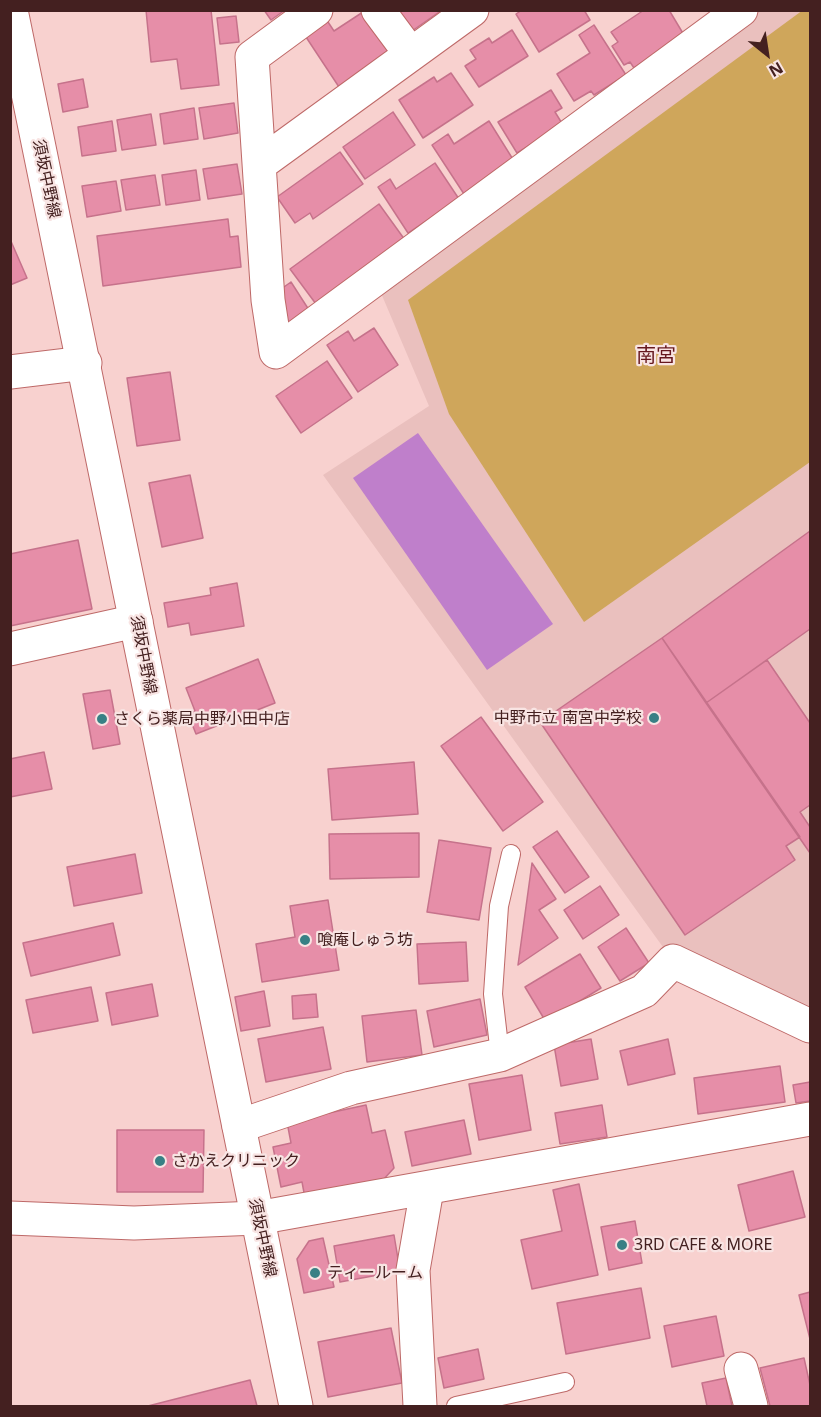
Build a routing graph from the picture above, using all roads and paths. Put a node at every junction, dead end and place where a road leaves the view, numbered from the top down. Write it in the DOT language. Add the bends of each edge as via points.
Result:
graph roads {
  1 [pos="11,10"];
  2 [pos="316,10"];
  3 [pos="378,10"];
  4 [pos="472,10"];
  5 [pos="741,10"];
  6 [pos="706,21"];
  7 [pos="410,54"];
  8 [pos="260,164"];
  9 [pos="85,363"];
  10 [pos="10,372"];
  11 [pos="136,621"];
  12 [pos="10,649"];
  13 [pos="511,854"];
  14 [pos="810,1026"];
  15 [pos="500,1055"];
  16 [pos="810,1119"];
  17 [pos="239,1126"];
  18 [pos="427,1189"];
  19 [pos="10,1218"];
  20 [pos="257,1218"];
  21 [pos="741,1369"];
  22 [pos="565,1382"];
  23 [pos="296,1407"];
  24 [pos="420,1407"];
  25 [pos="456,1407"];
  26 [pos="751,1407"];
  1 -- 9 [label="street, 須坂中野線"];
  2 -- 8 [label="street" via="252,57"];
  3 -- 7 [label="street"];
  4 -- 7 [label="street"];
  5 -- 6 [label="street"];
  6 -- 8 [label="street" via="276,352 268,300"];
  7 -- 8 [label="street"];
  9 -- 10 [label="street"];
  9 -- 11 [label="street, 須坂中野線"];
  11 -- 12 [label="street"];
  11 -- 17 [label="street, 須坂中野線"];
  13 -- 15 [label="lane" via="499,906 493,994"];
  14 -- 15 [label="street" via="673,961 644,991"];
  15 -- 17 [label="street" via="351,1088"];
  16 -- 18 [label="street"];
  17 -- 20 [label="street, 須坂中野線"];
  18 -- 20 [label="street"];
  18 -- 24 [label="street" via="413,1270"];
  19 -- 20 [label="street" via="134,1223"];
  20 -- 23 [label="street, 須坂中野線"];
  21 -- 26 [label="street"];
  22 -- 25 [label="lane"];
}
